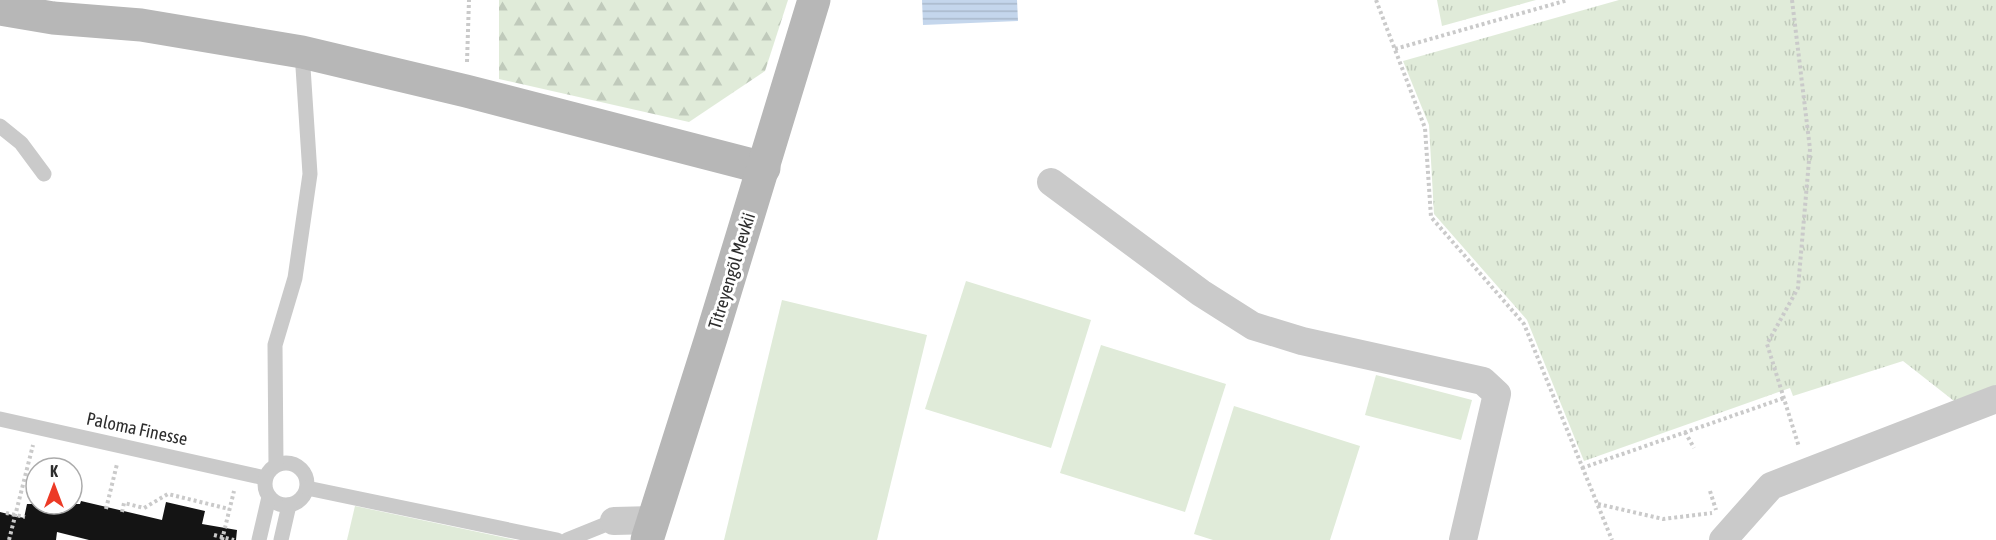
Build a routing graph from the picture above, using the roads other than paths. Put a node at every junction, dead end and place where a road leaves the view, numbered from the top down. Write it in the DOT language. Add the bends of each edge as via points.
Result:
graph roads {
  1 [pos="814,0"];
  2 [pos="0,9"];
  3 [pos="302,52"];
  4 [pos="0,126"];
  5 [pos="764,168"];
  6 [pos="44,174"];
  7 [pos="1051,182"];
  8 [pos="1996,399"];
  9 [pos="0,419"];
  10 [pos="276,465"];
  11 [pos="265,478"];
  12 [pos="307,488"];
  13 [pos="269,497"];
  14 [pos="289,505"];
  15 [pos="614,521"];
  16 [pos="650,530"];
  17 [pos="259,540"];
  18 [pos="281,540"];
  19 [pos="557,540"];
  20 [pos="567,540"];
  21 [pos="1463,540"];
  22 [pos="1723,540"];
  1 -- 5 [label="street, Titreyengöl Mevkii"];
  2 -- 3 [label="street" via="141,25"];
  3 -- 5 [label="street"];
  3 -- 10 [label="lane" via="310,174 295,278 275,345"];
  4 -- 6 [label="lane" via="21,143"];
  5 -- 16 [label="street, Titreyengöl Mevkii"];
  7 -- 21 [label="street" via="1201,293 1253,326 1302,341 1483,381 1497,394"];
  8 -- 22 [label="street" via="1771,486"];
  9 -- 11 [label="lane, Paloma Finesse"];
  10 -- 11 [label="lane"];
  10 -- 12 [label="lane" via="289,463 301,469"];
  11 -- 13 [label="lane"];
  12 -- 14 [label="lane" via="301,499"];
  12 -- 19 [label="lane"];
  13 -- 14 [label="lane" via="278,504"];
  13 -- 17 [label="lane"];
  14 -- 18 [label="lane"];
  15 -- 16 [label="street"];
  15 -- 20 [label="lane"];
}
